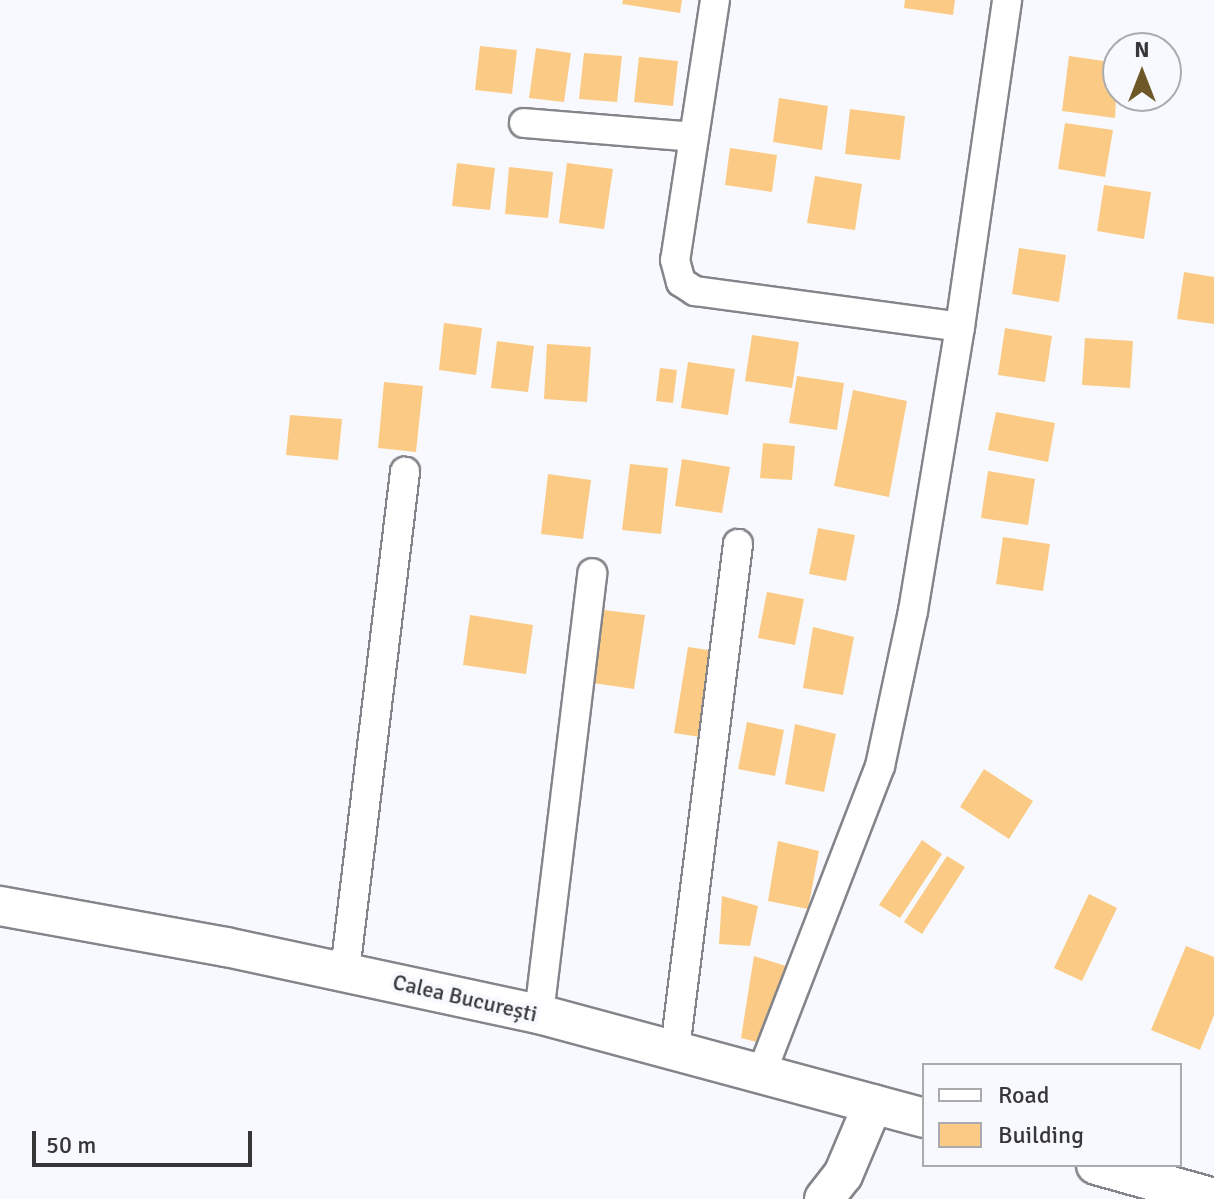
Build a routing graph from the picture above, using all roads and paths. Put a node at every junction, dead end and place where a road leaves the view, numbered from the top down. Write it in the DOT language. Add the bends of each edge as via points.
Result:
graph roads {
  1 [pos="715,0"];
  2 [pos="1007,0"];
  3 [pos="524,123"];
  4 [pos="693,137"];
  5 [pos="960,327"];
  6 [pos="405,472"];
  7 [pos="738,544"];
  8 [pos="592,573"];
  9 [pos="0,906"];
  10 [pos="345,971"];
  11 [pos="539,1014"];
  12 [pos="675,1049"];
  13 [pos="762,1072"];
  14 [pos="873,1104"];
  15 [pos="922,1117"];
  16 [pos="1103,1167"];
  17 [pos="1214,1198"];
  18 [pos="824,1199"];
  1 -- 4 [label="street"];
  2 -- 5 [label="street"];
  3 -- 4 [label="street"];
  4 -- 5 [label="street" via="675,260 681,282 695,291"];
  5 -- 13 [label="street" via="913,611 880,766"];
  6 -- 10 [label="street"];
  7 -- 12 [label="street"];
  8 -- 11 [label="street"];
  9 -- 10 [label="main road, Calea București"];
  10 -- 11 [label="main road, Calea București"];
  11 -- 12 [label="main road, Calea București"];
  12 -- 13 [label="main road, Calea București"];
  13 -- 14 [label="main road, Calea București"];
  14 -- 15 [label="main road, Calea București"];
  14 -- 18 [label="main road" via="843,1175"];
  16 -- 17 [label="main road"];
}
